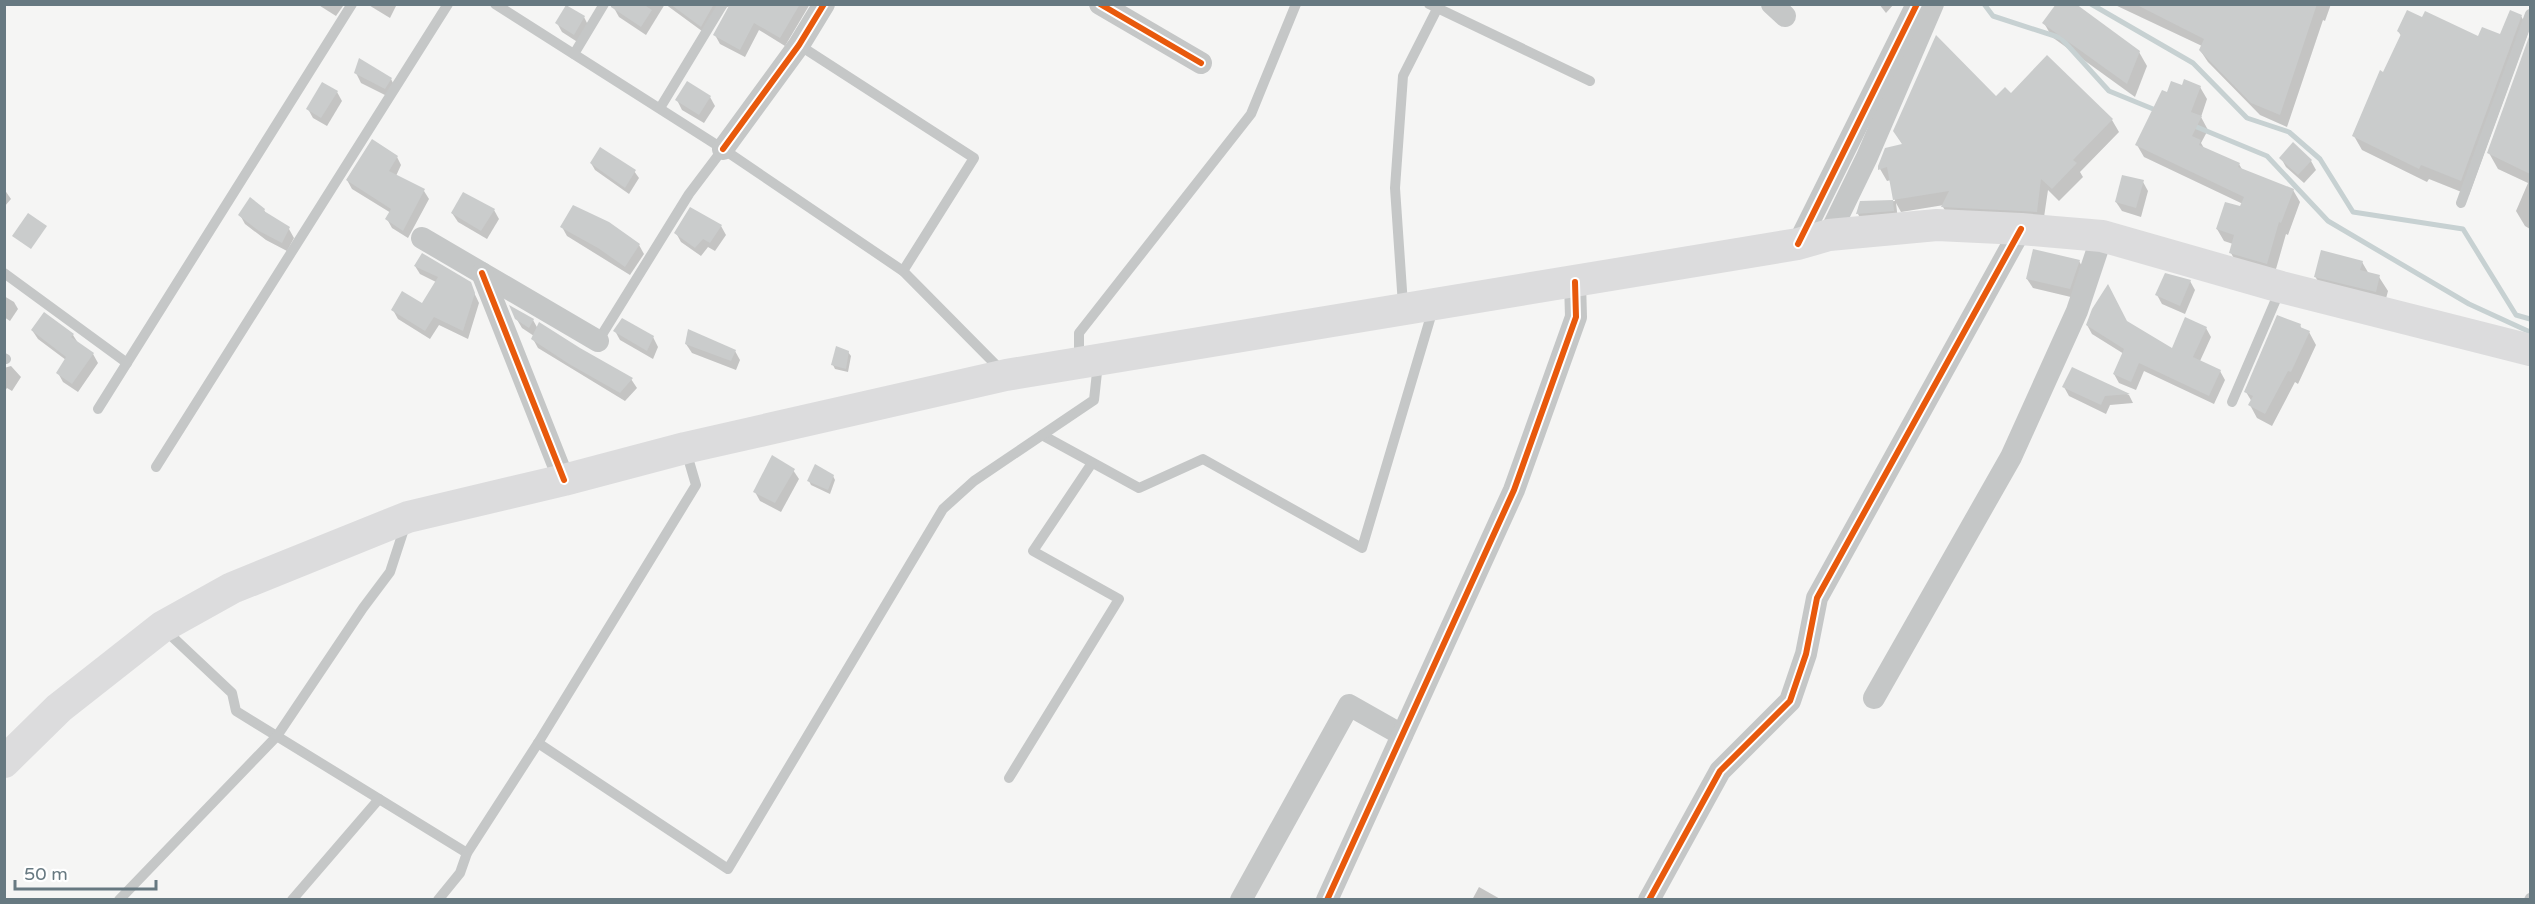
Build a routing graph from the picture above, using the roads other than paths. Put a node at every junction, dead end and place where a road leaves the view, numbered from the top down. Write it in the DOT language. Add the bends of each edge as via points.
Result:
graph roads {
  1 [pos="352,4"];
  2 [pos="448,4"];
  3 [pos="495,4"];
  4 [pos="604,4"];
  5 [pos="723,4"];
  6 [pos="824,4"];
  7 [pos="1100,4"];
  8 [pos="1296,4"];
  9 [pos="1917,4"];
  10 [pos="1933,4"];
  11 [pos="1433,7"];
  12 [pos="2530,14"];
  13 [pos="799,45"];
  14 [pos="574,54"];
  15 [pos="1201,63"];
  16 [pos="1590,81"];
  17 [pos="660,108"];
  18 [pos="723,149"];
  19 [pos="2461,203"];
  20 [pos="2020,229"];
  21 [pos="1829,235"];
  22 [pos="2102,236"];
  23 [pos="422,238"];
  24 [pos="1798,244"];
  25 [pos="903,271"];
  26 [pos="4,273"];
  27 [pos="482,273"];
  28 [pos="1575,282"];
  29 [pos="2281,287"];
  30 [pos="1434,305"];
  31 [pos="1404,310"];
  32 [pos="598,341"];
  33 [pos="2530,350"];
  34 [pos="1089,361"];
  35 [pos="127,363"];
  36 [pos="1006,375"];
  37 [pos="2232,402"];
  38 [pos="98,409"];
  39 [pos="1042,435"];
  40 [pos="685,448"];
  41 [pos="1092,463"];
  42 [pos="156,467"];
  43 [pos="564,480"];
  44 [pos="408,517"];
  45 [pos="162,627"];
  46 [pos="1874,698"];
  47 [pos="1402,735"];
  48 [pos="277,736"];
  49 [pos="538,742"];
  50 [pos="4,762"];
  51 [pos="1009,778"];
  52 [pos="379,799"];
  53 [pos="467,853"];
  54 [pos="119,900"];
  55 [pos="292,900"];
  56 [pos="438,900"];
  57 [pos="1241,900"];
  58 [pos="1328,900"];
  59 [pos="1649,900"];
  1 -- 35 [label="lane"];
  2 -- 42 [label="lane"];
  3 -- 14 [label="lane"];
  4 -- 14 [label="lane"];
  5 -- 17 [label="lane"];
  6 -- 13 [label="street"];
  7 -- 15 [label="street"];
  8 -- 34 [label="lane" via="1251,114 1079,333"];
  9 -- 24 [label="street"];
  10 -- 21 [label="street"];
  11 -- 16 [label="lane"];
  11 -- 31 [label="lane" via="1403,76 1395,188"];
  12 -- 19 [label="lane"];
  13 -- 18 [label="street"];
  13 -- 25 [label="lane" via="974,158"];
  14 -- 17 [label="lane"];
  17 -- 18 [label="lane"];
  18 -- 25 [label="lane"];
  18 -- 32 [label="lane" via="689,194"];
  20 -- 21 [label="main road" via="1937,225"];
  20 -- 22 [label="main road"];
  20 -- 59 [label="street" via="1817,598 1806,654 1791,701 1720,771"];
  21 -- 24 [label="main road"];
  22 -- 29 [label="main road"];
  22 -- 46 [label="street" via="2077,311 2011,457"];
  23 -- 27 [label="street"];
  24 -- 28 [label="main road"];
  25 -- 36 [label="lane"];
  26 -- 35 [label="lane"];
  27 -- 32 [label="street"];
  27 -- 43 [label="street"];
  28 -- 30 [label="main road"];
  28 -- 47 [label="street" via="1576,316 1514,490"];
  29 -- 33 [label="main road"];
  29 -- 37 [label="lane"];
  30 -- 31 [label="main road"];
  30 -- 41 [label="lane" via="1362,548 1203,459 1139,488"];
  31 -- 34 [label="main road"];
  34 -- 36 [label="main road"];
  34 -- 39 [label="lane" via="1094,400"];
  35 -- 38 [label="lane"];
  36 -- 40 [label="main road"];
  39 -- 41 [label="lane"];
  39 -- 49 [label="lane" via="974,481 943,509 728,869"];
  40 -- 43 [label="main road"];
  40 -- 49 [label="lane" via="696,485"];
  41 -- 51 [label="lane" via="1033,551 1119,599"];
  43 -- 44 [label="main road"];
  44 -- 45 [label="main road" via="232,588"];
  44 -- 48 [label="lane" via="390,572"];
  45 -- 48 [label="lane" via="232,693 236,711"];
  45 -- 50 [label="main road" via="59,708"];
  47 -- 57 [label="street" via="1349,705"];
  47 -- 58 [label="street"];
  48 -- 52 [label="lane"];
  48 -- 54 [label="lane"];
  49 -- 53 [label="lane"];
  52 -- 53 [label="lane"];
  52 -- 55 [label="lane"];
  53 -- 56 [label="lane" via="460,873"];
}
